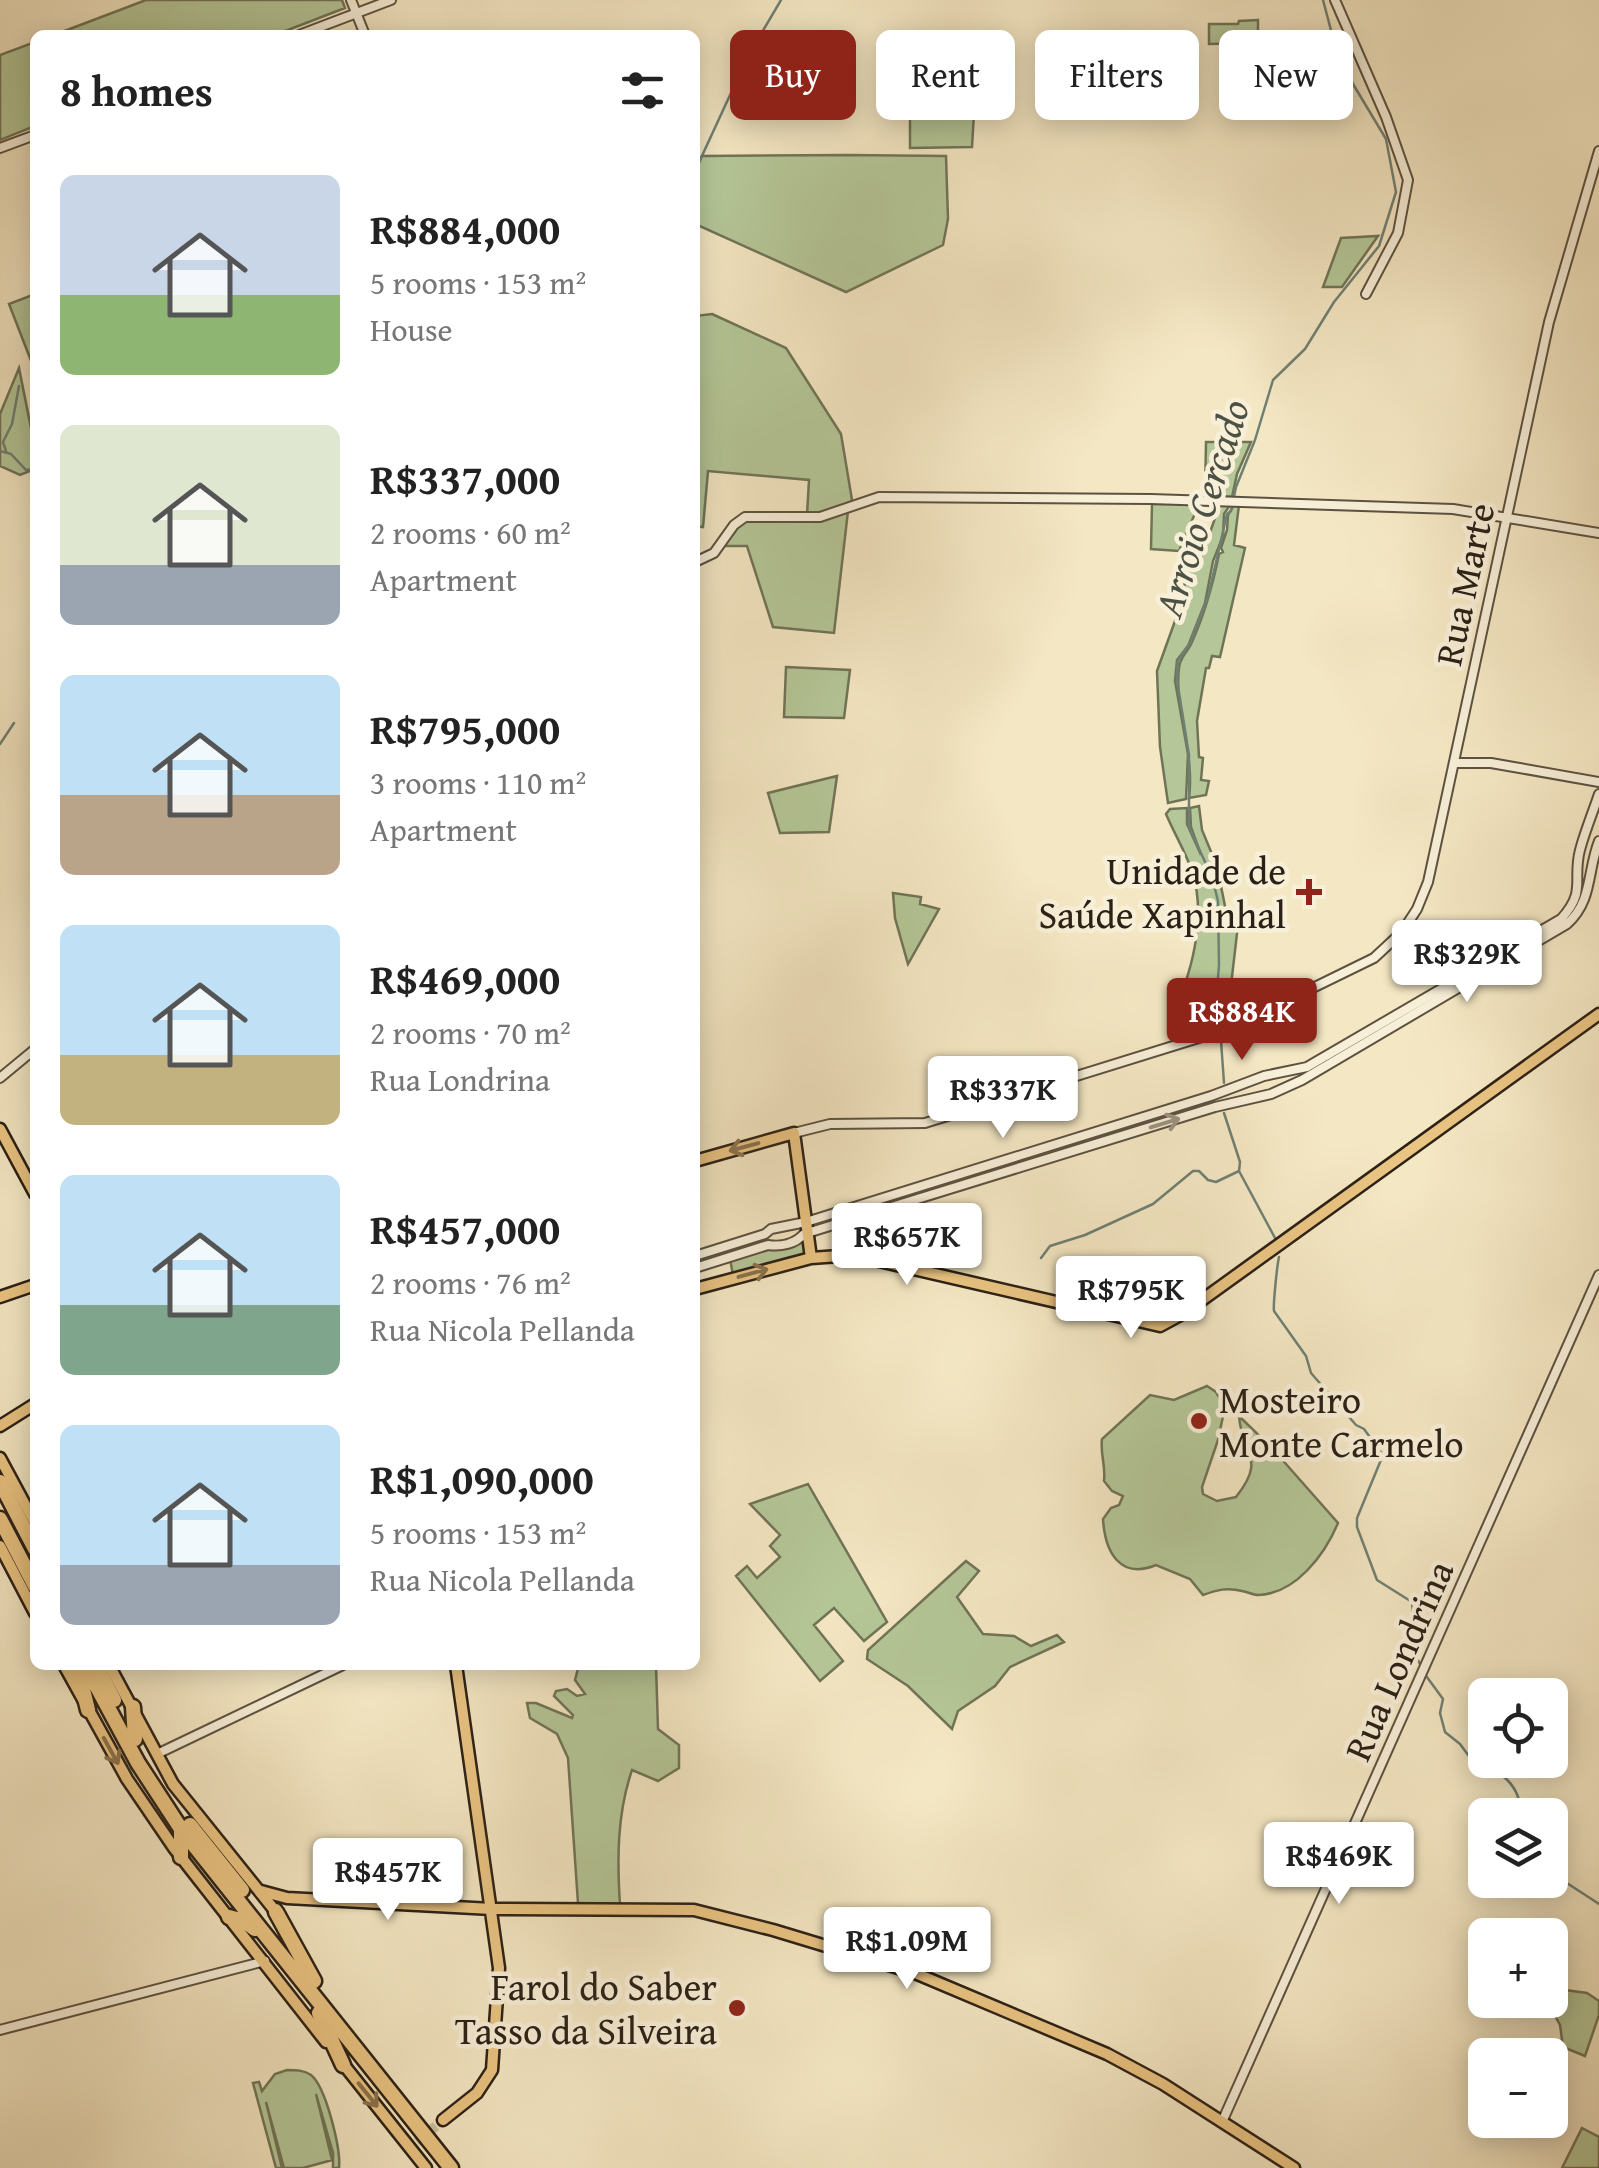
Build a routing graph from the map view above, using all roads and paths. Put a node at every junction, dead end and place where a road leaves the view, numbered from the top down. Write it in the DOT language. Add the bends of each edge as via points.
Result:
graph roads {
  1 [pos="351,0"];
  2 [pos="391,0"];
  3 [pos="1335,0"];
  4 [pos="356,13"];
  5 [pos="311,30"];
  6 [pos="363,30"];
  7 [pos="30,137"];
  8 [pos="0,148"];
  9 [pos="1599,151"];
  10 [pos="1366,294"];
  11 [pos="1506,518"];
  12 [pos="1599,533"];
  13 [pos="700,560"];
  14 [pos="1454,764"];
  15 [pos="1599,782"];
  16 [pos="1599,794"];
  17 [pos="1599,841"];
  18 [pos="1584,892"];
  19 [pos="1599,1014"];
  20 [pos="30,1053"];
  21 [pos="0,1078"];
  22 [pos="0,1129"];
  23 [pos="794,1133"];
  24 [pos="700,1160"];
  25 [pos="30,1185"];
  26 [pos="825,1216"];
  27 [pos="807,1227"];
  28 [pos="827,1227"];
  29 [pos="700,1254"];
  30 [pos="811,1258"];
  31 [pos="700,1266"];
  32 [pos="1599,1275"];
  33 [pos="30,1287"];
  34 [pos="700,1288"];
  35 [pos="0,1297"];
  36 [pos="30,1407"];
  37 [pos="0,1426"];
  38 [pos="0,1458"];
  39 [pos="0,1470"];
  40 [pos="0,1482"];
  41 [pos="0,1519"];
  42 [pos="30,1527"];
  43 [pos="30,1527"];
  44 [pos="30,1527"];
  45 [pos="0,1536"];
  46 [pos="0,1546"];
  47 [pos="30,1577"];
  48 [pos="30,1580"];
  49 [pos="30,1604"];
  50 [pos="67,1670"];
  51 [pos="78,1670"];
  52 [pos="88,1670"];
  53 [pos="99,1670"];
  54 [pos="112,1670"];
  55 [pos="333,1670"];
  56 [pos="457,1670"];
  57 [pos="132,1707"];
  58 [pos="88,1710"];
  59 [pos="135,1739"];
  60 [pos="157,1754"];
  61 [pos="182,1829"];
  62 [pos="181,1857"];
  63 [pos="261,1891"];
  64 [pos="287,1898"];
  65 [pos="492,1909"];
  66 [pos="276,1912"];
  67 [pos="229,1917"];
  68 [pos="274,1948"];
  69 [pos="265,1962"];
  70 [pos="311,1985"];
  71 [pos="0,2030"];
  72 [pos="344,2064"];
  73 [pos="443,2120"];
  74 [pos="1222,2122"];
  75 [pos="426,2168"];
  76 [pos="451,2168"];
  77 [pos="460,2168"];
  78 [pos="1294,2168"];
  1 -- 4 [label="street"];
  2 -- 4 [label="street"];
  3 -- 10 [label="street" via="1408,180 1398,234"];
  4 -- 5 [label="street"];
  4 -- 6 [label="street"];
  7 -- 8 [label="street"];
  9 -- 11 [label="street, Rua Marte" via="1560,277"];
  11 -- 12 [label="street"];
  11 -- 13 [label="street" via="1454,509 880,496 820,517 745,517"];
  11 -- 14 [label="street, Rua Marte"];
  14 -- 15 [label="street" via="1492,763"];
  14 -- 23 [label="street, Rua Marte" via="1418,909 1374,958 1231,1028 926,1123 843,1123"];
  16 -- 18 [label="street" via="1580,850"];
  17 -- 18 [label="street"];
  18 -- 26 [label="street" via="1561,919 1307,1067"];
  28 -- 18 [label="street, one-way" via="1271,1094 1567,924 1583,907"];
  19 -- 30 [label="main road" via="1160,1326 853,1255"];
  20 -- 21 [label="street"];
  22 -- 25 [label="main road"];
  23 -- 24 [label="main road, one-way"];
  23 -- 27 [label="main road"];
  26 -- 27 [label="street"];
  26 -- 28 [label="street"];
  27 -- 28 [label="street"];
  27 -- 29 [label="street" via="794,1222"];
  27 -- 30 [label="main road"];
  27 -- 31 [label="street" via="798,1240"];
  34 -- 30 [label="main road, one-way"];
  32 -- 74 [label="street, Rua Londrina"];
  33 -- 35 [label="main road"];
  36 -- 37 [label="main road"];
  38 -- 42 [label="main road"];
  39 -- 43 [label="highway"];
  40 -- 44 [label="highway"];
  41 -- 47 [label="highway"];
  45 -- 48 [label="highway"];
  46 -- 49 [label="main road"];
  50 -- 58 [label="main road"];
  51 -- 58 [label="highway"];
  52 -- 61 [label="highway"];
  53 -- 59 [label="highway"];
  54 -- 57 [label="main road"];
  55 -- 60 [label="street"];
  56 -- 65 [label="main road"];
  57 -- 59 [label="highway"];
  57 -- 60 [label="main road"];
  58 -- 62 [label="main road, one-way"];
  59 -- 70 [label="highway" via="183,1816"];
  60 -- 63 [label="main road"];
  61 -- 62 [label="highway"];
  61 -- 68 [label="highway"];
  62 -- 67 [label="main road"];
  63 -- 64 [label="main road"];
  63 -- 66 [label="main road"];
  64 -- 65 [label="main road"];
  64 -- 66 [label="main road"];
  65 -- 73 [label="main road" via="499,1968 492,2070"];
  65 -- 74 [label="main road" via="694,1910 862,1955 1107,2054"];
  66 -- 70 [label="highway"];
  67 -- 68 [label="highway" via="250,1924"];
  67 -- 69 [label="main road"];
  68 -- 70 [label="highway"];
  69 -- 71 [label="street"];
  69 -- 72 [label="main road"];
  70 -- 72 [label="highway"];
  70 -- 76 [label="highway"];
  70 -- 77 [label="highway"];
  72 -- 75 [label="main road, one-way"];
  74 -- 78 [label="main road"];
}
